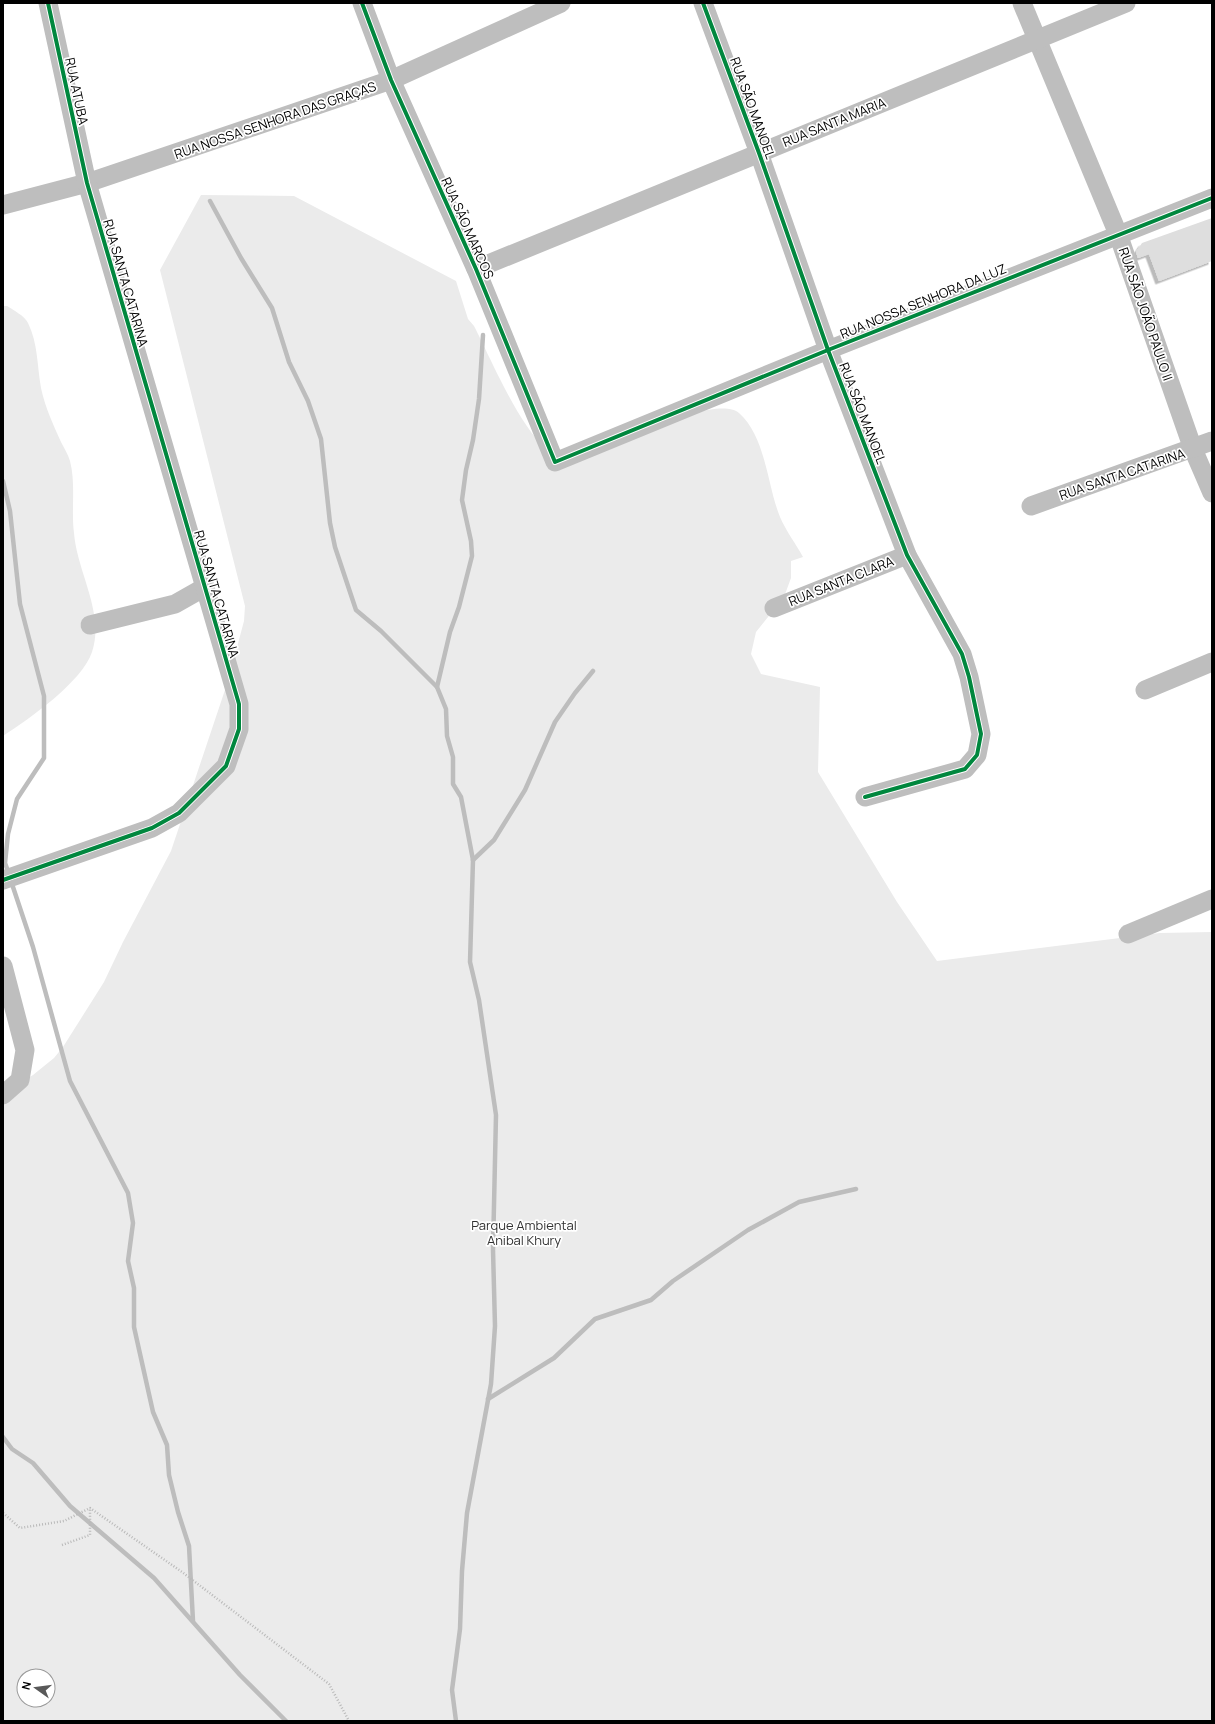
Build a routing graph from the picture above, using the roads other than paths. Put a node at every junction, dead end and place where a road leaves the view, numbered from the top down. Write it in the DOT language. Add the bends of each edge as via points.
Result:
graph roads {
  1 [pos="48,3"];
  2 [pos="362,3"];
  3 [pos="561,3"];
  4 [pos="703,3"];
  5 [pos="1022,3"];
  6 [pos="1126,3"];
  7 [pos="1036,39"];
  8 [pos="391,80"];
  9 [pos="759,153"];
  10 [pos="87,183"];
  11 [pos="1212,198"];
  12 [pos="3,205"];
  13 [pos="1118,234"];
  14 [pos="476,269"];
  15 [pos="828,350"];
  16 [pos="1212,441"];
  17 [pos="1193,449"];
  18 [pos="555,462"];
  19 [pos="1212,493"];
  20 [pos="1031,506"];
  21 [pos="907,555"];
  22 [pos="205,588"];
  23 [pos="774,608"];
  24 [pos="90,625"];
  25 [pos="1212,662"];
  26 [pos="1145,690"];
  27 [pos="865,797"];
  28 [pos="3,880"];
  29 [pos="1212,899"];
  30 [pos="1128,934"];
  31 [pos="3,966"];
  32 [pos="3,1095"];
  1 -- 10 [label="street, RUA ATUBA"];
  2 -- 8 [label="street, RUA SÃO MARCOS"];
  3 -- 8 [label="street, RUA NOSSA SENHORA DAS GRAÇAS"];
  4 -- 9 [label="street, RUA SÃO MANOEL"];
  5 -- 7 [label="street, RUA SÃO JOÃO PAULO II"];
  6 -- 7 [label="street, RUA SANTA MARIA"];
  7 -- 9 [label="street, RUA SANTA MARIA"];
  7 -- 13 [label="street, RUA SÃO JOÃO PAULO II"];
  8 -- 10 [label="street, RUA NOSSA SENHORA DAS GRAÇAS"];
  8 -- 14 [label="street, RUA SÃO MARCOS"];
  9 -- 14 [label="street, RUA SANTA MARIA"];
  9 -- 15 [label="street, RUA SÃO MANOEL"];
  10 -- 12 [label="street, RUA NOSSA SENHORA DAS GRAÇAS"];
  10 -- 22 [label="street, RUA SANTA CATARINA"];
  11 -- 13 [label="street, RUA NOSSA SENHORA DA LUZ"];
  13 -- 15 [label="street, RUA NOSSA SENHORA DA LUZ"];
  13 -- 17 [label="street, RUA SÃO JOÃO PAULO II"];
  14 -- 18 [label="street, RUA SÃO MARCOS"];
  15 -- 18 [label="street, RUA NOSSA SENHORA DA LUZ"];
  15 -- 21 [label="street, RUA SÃO MANOEL"];
  16 -- 17 [label="street, RUA SANTA CATARINA"];
  17 -- 19 [label="street, RUA SÃO JOÃO PAULO II"];
  17 -- 20 [label="street, RUA SANTA CATARINA"];
  21 -- 23 [label="street, RUA SANTA CLARA"];
  21 -- 27 [label="street, RUA SÃO MANOEL" via="962,654 981,734 977,755 964,769"];
  22 -- 24 [label="street" via="174,604"];
  22 -- 28 [label="street, RUA SANTA CATARINA" via="239,704 239,729 226,766 179,814 152,828"];
  25 -- 26 [label="street"];
  29 -- 30 [label="street"];
  31 -- 32 [label="street" via="25,1050 20,1080"];
}
